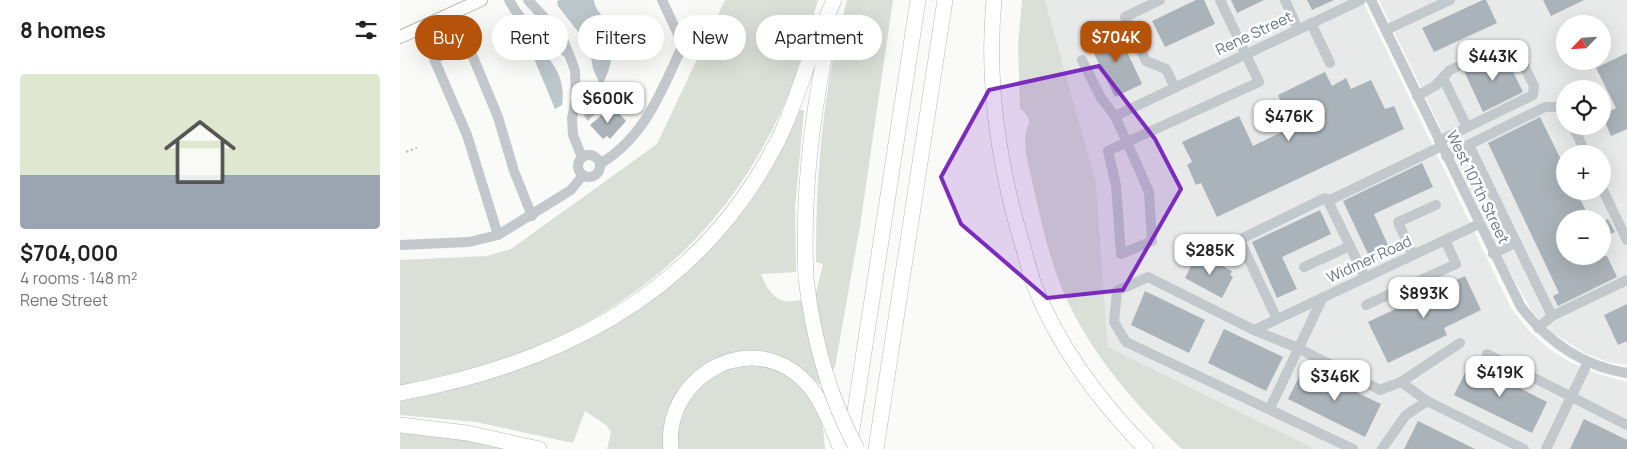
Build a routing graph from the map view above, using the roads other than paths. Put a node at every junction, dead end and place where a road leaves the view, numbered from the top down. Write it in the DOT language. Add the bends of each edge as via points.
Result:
graph roads {
  1 [pos="481,0"];
  2 [pos="509,0"];
  3 [pos="528,0"];
  4 [pos="662,0"];
  5 [pos="835,0"];
  6 [pos="918,0"];
  7 [pos="945,0"];
  8 [pos="994,0"];
  9 [pos="1160,0"];
  10 [pos="1220,0"];
  11 [pos="1285,0"];
  12 [pos="1361,0"];
  13 [pos="1371,0"];
  14 [pos="1450,0"];
  15 [pos="518,15"];
  16 [pos="542,15"];
  17 [pos="1312,23"];
  18 [pos="1298,29"];
  19 [pos="1386,30"];
  20 [pos="400,37"];
  21 [pos="568,54"];
  22 [pos="1246,54"];
  23 [pos="1082,60"];
  24 [pos="1330,63"];
  25 [pos="1443,78"];
  26 [pos="1175,88"];
  27 [pos="1417,96"];
  28 [pos="1556,107"];
  29 [pos="1114,116"];
  30 [pos="1467,128"];
  31 [pos="1127,142"];
  32 [pos="1440,144"];
  33 [pos="1469,145"];
  34 [pos="1446,156"];
  35 [pos="582,157"];
  36 [pos="600,164"];
  37 [pos="583,175"];
  38 [pos="1608,200"];
  39 [pos="1328,201"];
  40 [pos="1436,205"];
  41 [pos="532,216"];
  42 [pos="1479,224"];
  43 [pos="498,235"];
  44 [pos="1445,240"];
  45 [pos="1627,240"];
  46 [pos="1516,242"];
  47 [pos="400,245"];
  48 [pos="1350,246"];
  49 [pos="1493,254"];
  50 [pos="1413,255"];
  51 [pos="1304,267"];
  52 [pos="1365,277"];
  53 [pos="1627,280"];
  54 [pos="1323,297"];
  55 [pos="1366,305"];
  56 [pos="1552,316"];
  57 [pos="1274,320"];
  58 [pos="1538,328"];
  59 [pos="1254,330"];
  60 [pos="1460,344"];
  61 [pos="1298,348"];
  62 [pos="1486,354"];
  63 [pos="1588,362"];
  64 [pos="1627,373"];
  65 [pos="1401,382"];
  66 [pos="400,393"];
  67 [pos="1571,398"];
  68 [pos="1427,402"];
  69 [pos="1270,408"];
  70 [pos="1627,424"];
  71 [pos="400,426"];
  72 [pos="539,449"];
  73 [pos="671,449"];
  74 [pos="841,449"];
  75 [pos="849,449"];
  76 [pos="857,449"];
  77 [pos="876,449"];
  78 [pos="1146,449"];
  79 [pos="1353,449"];
  80 [pos="1382,449"];
  81 [pos="1524,449"];
  82 [pos="1546,449"];
  1 -- 20 [label="main road"];
  2 -- 15 [label="street"];
  3 -- 16 [label="street"];
  4 -- 36 [label="street" via="683,45 648,118 618,152"];
  5 -- 66 [label="highway" via="788,118 764,166 727,220 676,273 626,310 552,349 473,376"];
  5 -- 76 [label="highway, bridge" via="821,67 809,154 805,208 806,278 814,333 826,379"];
  6 -- 75 [label="highway"];
  7 -- 77 [label="highway"];
  8 -- 78 [label="highway" via="991,45 995,124 1006,187 1035,286 1072,356 1106,403"];
  9 -- 26 [label="street" via="1125,17 1146,61 1166,69"];
  10 -- 22 [label="street"];
  11 -- 18 [label="street"];
  12 -- 17 [label="street, Rene Street"];
  13 -- 19 [label="street, West 107th Street"];
  14 -- 19 [label="street"];
  17 -- 18 [label="street, Rene Street"];
  17 -- 24 [label="street"];
  18 -- 22 [label="street, Rene Street"];
  19 -- 27 [label="street, West 107th Street"];
  21 -- 35 [label="street" via="575,71 573,135"];
  22 -- 26 [label="street, Rene Street"];
  22 -- 31 [label="street" via="1259,82"];
  23 -- 29 [label="street"];
  25 -- 27 [label="street"];
  25 -- 30 [label="street"];
  25 -- 30 [label="street" via="1450,70 1501,46 1510,46 1516,50 1534,86 1533,95"];
  26 -- 29 [label="street, Rene Street"];
  27 -- 32 [label="street, West 107th Street"];
  28 -- 33 [label="street" via="1545,108"];
  29 -- 31 [label="street"];
  30 -- 32 [label="street"];
  31 -- 31 [label="street" via="1108,151 1116,185 1121,254 1152,241 1149,192"];
  32 -- 34 [label="street, West 107th Street"];
  32 -- 39 [label="street"];
  33 -- 34 [label="street"];
  33 -- 46 [label="street"];
  34 -- 42 [label="street, West 107th Street"];
  35 -- 36 [label="street" via="592,156"];
  35 -- 37 [label="street" via="578,165"];
  36 -- 37 [label="street" via="596,174"];
  37 -- 41 [label="street" via="571,190"];
  38 -- 45 [label="street"];
  39 -- 48 [label="street"];
  39 -- 57 [label="street" via="1325,198 1241,239"];
  40 -- 50 [label="street" via="1398,222"];
  41 -- 43 [label="street"];
  41 -- 43 [label="street" via="498,117 468,45 434,60 467,135"];
  42 -- 44 [label="street, Widmer Road"];
  42 -- 49 [label="street, West 107th Street"];
  43 -- 47 [label="street" via="469,242"];
  44 -- 50 [label="street, Widmer Road"];
  44 -- 55 [label="street" via="1456,264"];
  46 -- 49 [label="street"];
  46 -- 56 [label="street"];
  48 -- 51 [label="street"];
  48 -- 52 [label="street"];
  49 -- 58 [label="street, West 107th Street" via="1521,307"];
  50 -- 52 [label="street, Widmer Road"];
  52 -- 54 [label="street, Widmer Road"];
  53 -- 56 [label="street"];
  54 -- 57 [label="street, Widmer Road"];
  54 -- 61 [label="street"];
  56 -- 58 [label="street"];
  57 -- 59 [label="street, Widmer Road"];
  58 -- 63 [label="street, West 107th Street" via="1566,351"];
  59 -- 61 [label="street"];
  59 -- 69 [label="street" via="1148,277 1117,291 1114,322 1126,342"];
  60 -- 65 [label="street"];
  61 -- 65 [label="street" via="1380,390"];
  61 -- 69 [label="street"];
  62 -- 67 [label="street"];
  63 -- 64 [label="street, West 107th Street"];
  63 -- 67 [label="street"];
  65 -- 68 [label="street"];
  67 -- 70 [label="street"];
  67 -- 82 [label="street"];
  68 -- 80 [label="street" via="1406,415"];
  68 -- 81 [label="street"];
  69 -- 79 [label="street"];
  71 -- 72 [label="highway" via="467,433"];
  73 -- 74 [label="highway" via="672,421 687,388 714,367 746,358 773,361 803,379 822,404"];
}
